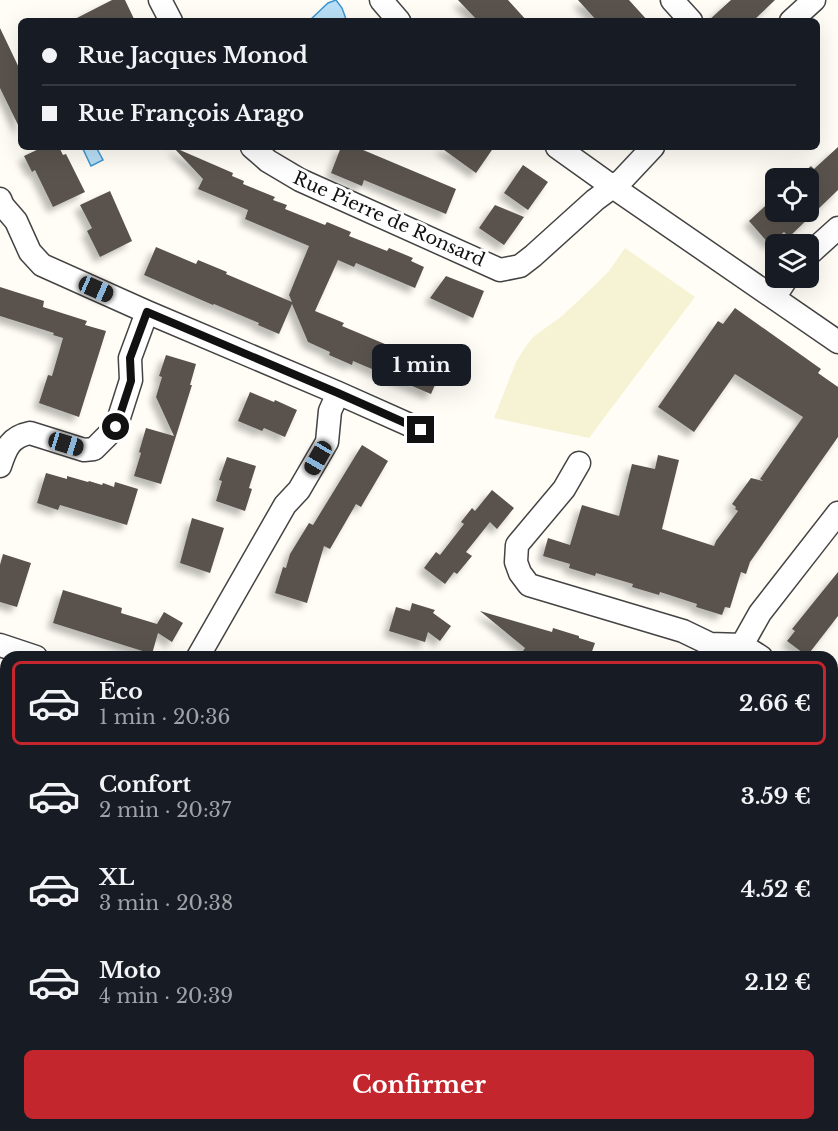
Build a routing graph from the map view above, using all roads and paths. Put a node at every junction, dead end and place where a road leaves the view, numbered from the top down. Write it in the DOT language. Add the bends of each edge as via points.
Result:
graph roads {
  1 [pos="160,0"];
  2 [pos="381,0"];
  3 [pos="672,0"];
  4 [pos="814,0"];
  5 [pos="169,18"];
  6 [pos="396,18"];
  7 [pos="688,18"];
  8 [pos="794,18"];
  9 [pos="255,150"];
  10 [pos="561,150"];
  11 [pos="650,150"];
  12 [pos="613,187"];
  13 [pos="0,199"];
  14 [pos="838,228"];
  15 [pos="819,245"];
  16 [pos="780,288"];
  17 [pos="774,298"];
  18 [pos="147,312"];
  19 [pos="838,342"];
  20 [pos="338,393"];
  21 [pos="421,430"];
  22 [pos="579,463"];
  23 [pos="0,466"];
  24 [pos="838,513"];
  25 [pos="0,645"];
  26 [pos="742,645"];
  27 [pos="18,651"];
  28 [pos="201,651"];
  29 [pos="752,651"];
  1 -- 5 [label="street"];
  2 -- 6 [label="street"];
  3 -- 7 [label="street"];
  4 -- 8 [label="street"];
  9 -- 12 [label="street, Rue Pierre de Ronsard" via="300,180 500,270 520,266"];
  10 -- 12 [label="street"];
  11 -- 12 [label="street, Rue Pierre de Ronsard"];
  12 -- 17 [label="street"];
  13 -- 18 [label="street" via="16,221 30,252 42,265"];
  14 -- 15 [label="street"];
  16 -- 17 [label="street"];
  17 -- 19 [label="street"];
  18 -- 20 [label="street"];
  18 -- 23 [label="street" via="130,358 131,381 116,427 94,449 84,450 23,434 10,442"];
  20 -- 21 [label="street"];
  20 -- 28 [label="street" via="330,411 327,442 299,490 285,505"];
  22 -- 26 [label="street" via="564,489 517,545 516,562 529,585 683,631 710,644"];
  24 -- 26 [label="street" via="760,613"];
  25 -- 27 [label="street"];
  26 -- 29 [label="street"];
}
